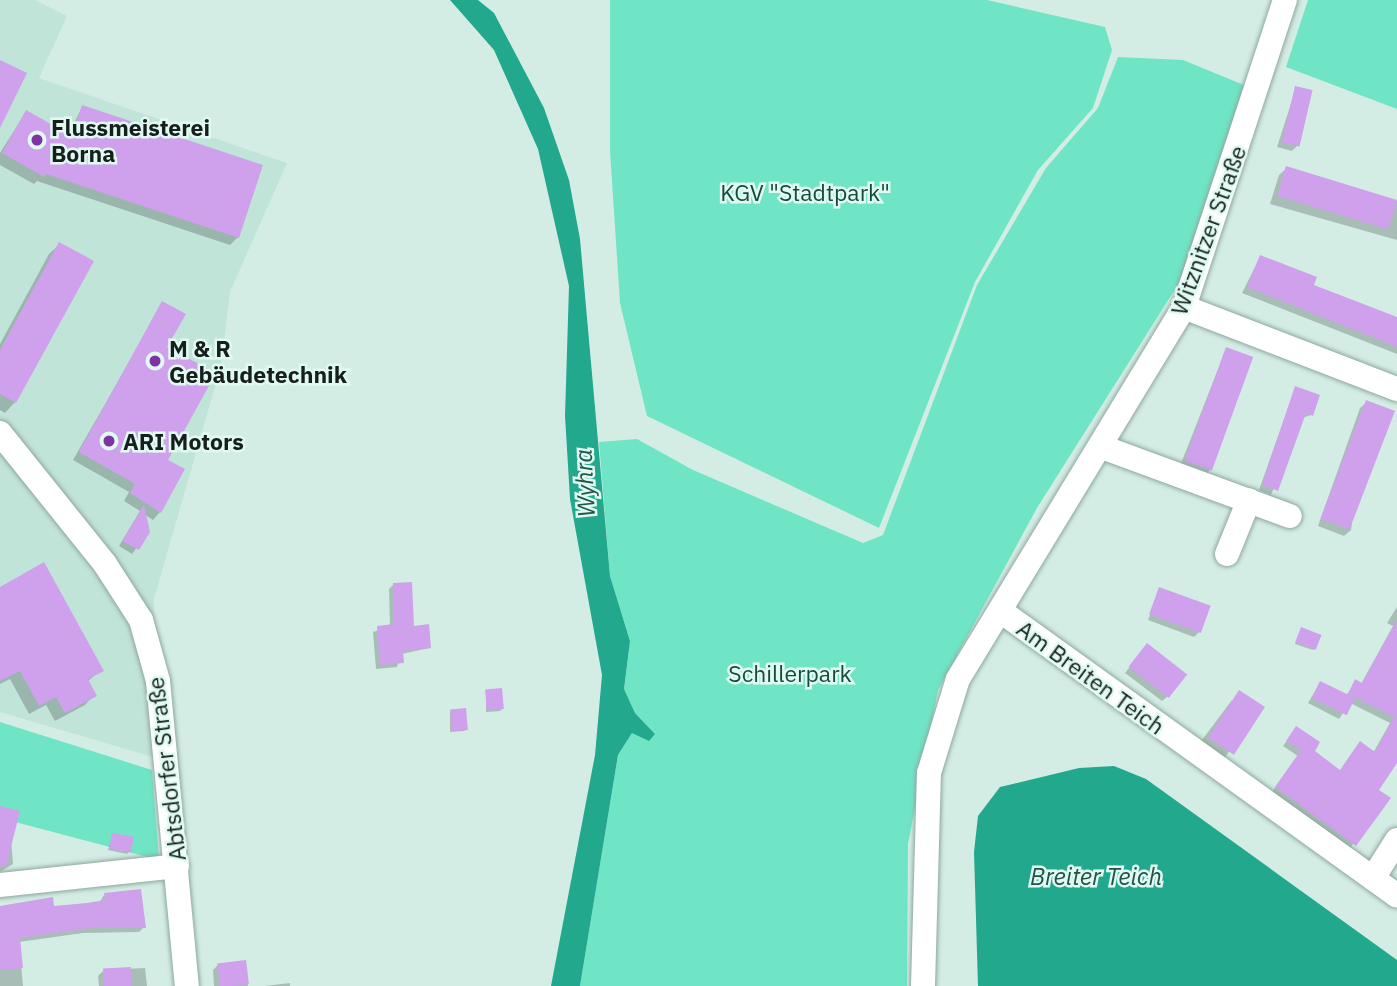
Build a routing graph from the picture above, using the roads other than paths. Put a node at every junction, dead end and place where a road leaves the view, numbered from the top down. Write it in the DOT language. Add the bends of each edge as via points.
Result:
graph roads {
  1 [pos="1285,0"];
  2 [pos="1184,307"];
  3 [pos="1397,389"];
  4 [pos="0,433"];
  5 [pos="1102,447"];
  6 [pos="1249,500"];
  7 [pos="1290,516"];
  8 [pos="1227,554"];
  9 [pos="1002,612"];
  10 [pos="1397,840"];
  11 [pos="177,866"];
  12 [pos="1373,878"];
  13 [pos="0,886"];
  14 [pos="1397,895"];
  15 [pos="187,986"];
  16 [pos="923,986"];
  1 -- 2 [label="street, Witznitzer Straße"];
  2 -- 3 [label="street"];
  2 -- 5 [label="street, Witznitzer Straße"];
  4 -- 11 [label="street, Abtsdorfer Straße" via="105,564 141,620 158,681"];
  5 -- 6 [label="street"];
  5 -- 9 [label="street, Witznitzer Straße"];
  6 -- 7 [label="street"];
  6 -- 8 [label="street"];
  9 -- 12 [label="street, Am Breiten Teich"];
  9 -- 16 [label="street, Am Breiten Teich" via="958,679 933,748 923,890"];
  10 -- 12 [label="street"];
  11 -- 13 [label="street"];
  11 -- 15 [label="street, Abtsdorfer Straße"];
  12 -- 14 [label="street, Am Breiten Teich"];
}
